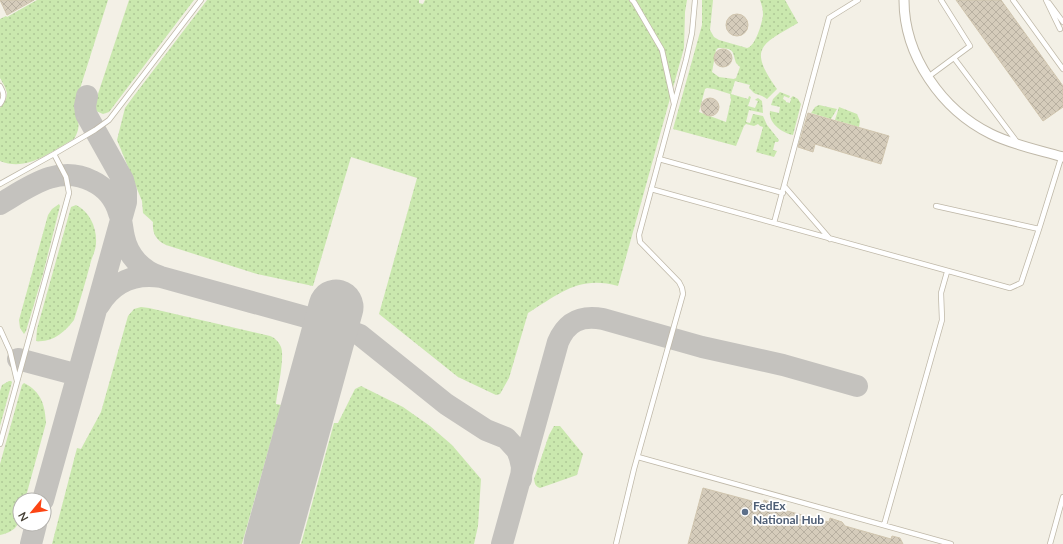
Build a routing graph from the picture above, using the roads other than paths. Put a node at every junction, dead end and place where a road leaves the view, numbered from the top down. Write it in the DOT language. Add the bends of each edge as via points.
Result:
graph roads {
  1 [pos="201,0"];
  2 [pos="632,0"];
  3 [pos="695,0"];
  4 [pos="858,0"];
  5 [pos="904,0"];
  6 [pos="941,0"];
  7 [pos="1013,0"];
  8 [pos="1046,0"];
  9 [pos="1063,22"];
  10 [pos="1060,29"];
  11 [pos="954,58"];
  12 [pos="1063,69"];
  13 [pos="928,78"];
  14 [pos="0,86"];
  15 [pos="0,104"];
  16 [pos="674,105"];
  17 [pos="1018,144"];
  18 [pos="54,154"];
  19 [pos="1063,156"];
  20 [pos="659,159"];
  21 [pos="0,184"];
  22 [pos="784,187"];
  23 [pos="651,189"];
  24 [pos="783,193"];
  25 [pos="936,206"];
  26 [pos="774,223"];
  27 [pos="1038,229"];
  28 [pos="830,239"];
  29 [pos="947,272"];
  30 [pos="0,329"];
  31 [pos="17,384"];
  32 [pos="0,444"];
  33 [pos="638,457"];
  34 [pos="1063,497"];
  35 [pos="884,525"];
  36 [pos="616,544"];
  37 [pos="951,544"];
  38 [pos="1050,544"];
  1 -- 18 [label="lane" via="109,120"];
  2 -- 16 [label="lane" via="662,50"];
  3 -- 16 [label="lane" via="689,47"];
  4 -- 22 [label="lane" via="829,18"];
  5 -- 13 [label="street" via="912,44"];
  6 -- 11 [label="lane" via="970,46"];
  7 -- 12 [label="lane"];
  8 -- 9 [label="lane"];
  8 -- 10 [label="lane"];
  11 -- 13 [label="lane"];
  11 -- 17 [label="lane"];
  13 -- 17 [label="street" via="944,99 971,122"];
  14 -- 15 [label="lane" via="4,94"];
  16 -- 20 [label="lane"];
  17 -- 19 [label="street"];
  18 -- 21 [label="lane"];
  18 -- 31 [label="lane" via="66,177 69,193"];
  19 -- 27 [label="lane"];
  20 -- 23 [label="lane"];
  20 -- 24 [label="lane"];
  22 -- 24 [label="lane"];
  22 -- 28 [label="lane"];
  23 -- 26 [label="lane"];
  23 -- 33 [label="lane" via="639,239 679,282 683,294"];
  24 -- 26 [label="lane"];
  25 -- 27 [label="lane"];
  26 -- 28 [label="lane"];
  27 -- 29 [label="lane" via="1021,283 1010,288"];
  28 -- 29 [label="lane"];
  29 -- 35 [label="lane" via="941,293 942,320"];
  30 -- 31 [label="lane" via="10,351"];
  31 -- 32 [label="lane"];
  33 -- 35 [label="lane"];
  33 -- 36 [label="lane"];
  34 -- 38 [label="lane"];
  35 -- 37 [label="lane"];
}
